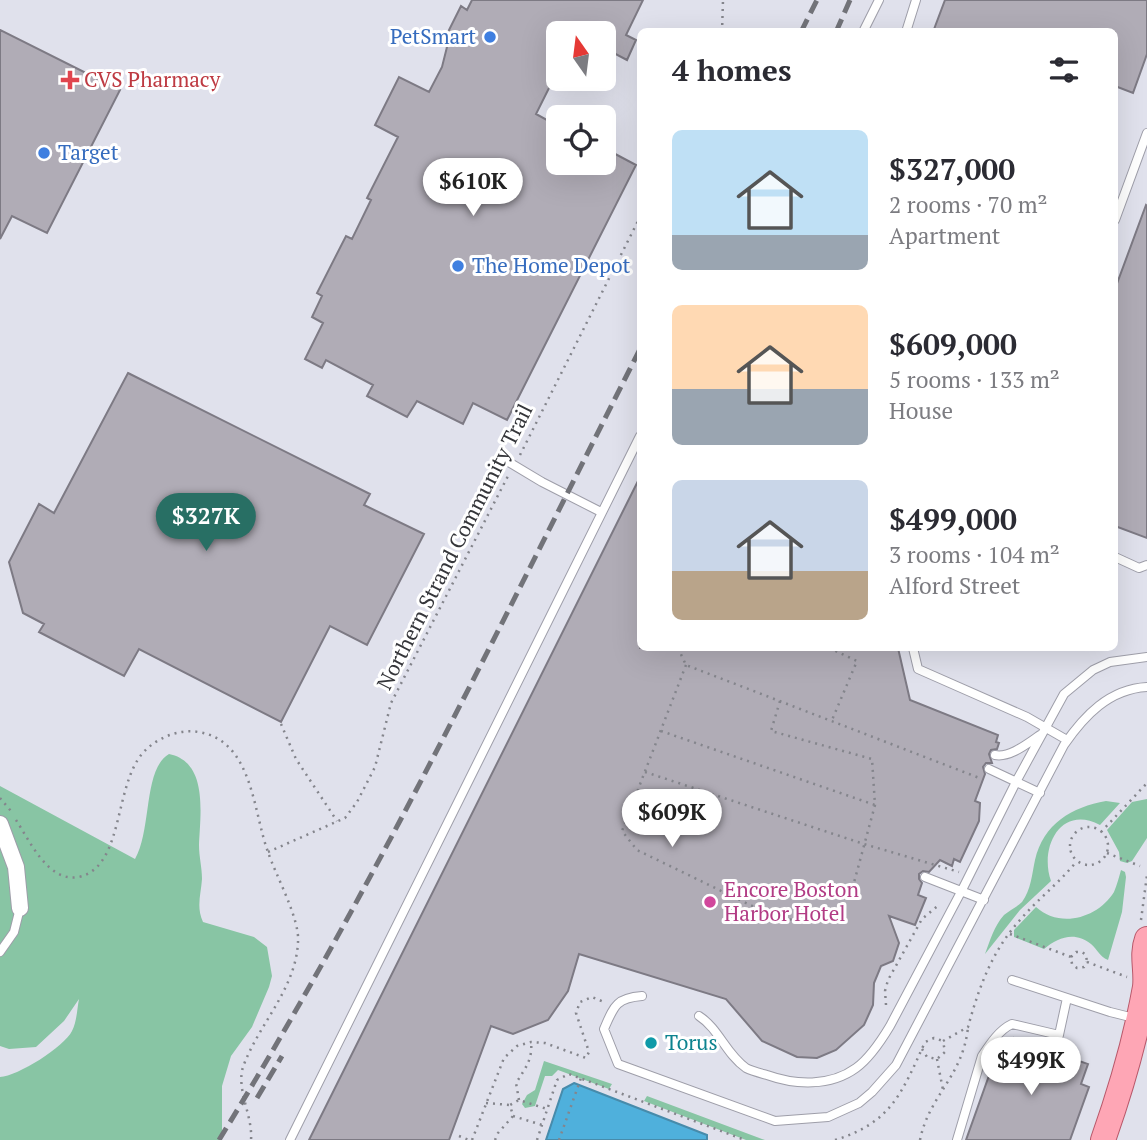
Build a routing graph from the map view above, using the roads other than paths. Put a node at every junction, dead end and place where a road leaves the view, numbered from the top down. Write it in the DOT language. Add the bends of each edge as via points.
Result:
graph roads {
  1 [pos="879,0"];
  2 [pos="916,0"];
  3 [pos="865,28"];
  4 [pos="907,28"];
  5 [pos="1147,133"];
  6 [pos="1118,212"];
  7 [pos="637,442"];
  8 [pos="502,458"];
  9 [pos="601,512"];
  10 [pos="1118,558"];
  11 [pos="1147,565"];
  12 [pos="914,651"];
  13 [pos="1147,657"];
  14 [pos="1147,687"];
  15 [pos="1044,730"];
  16 [pos="1067,740"];
  17 [pos="995,755"];
  18 [pos="993,770"];
  19 [pos="1017,780"];
  20 [pos="1040,793"];
  21 [pos="0,824"];
  22 [pos="925,877"];
  23 [pos="962,890"];
  24 [pos="984,901"];
  25 [pos="20,908"];
  26 [pos="1147,939"];
  27 [pos="0,953"];
  28 [pos="1012,980"];
  29 [pos="1140,981"];
  30 [pos="642,996"];
  31 [pos="1067,999"];
  32 [pos="699,1016"];
  33 [pos="1137,1018"];
  34 [pos="290,1140"];
  35 [pos="957,1140"];
  36 [pos="1103,1140"];
  1 -- 3 [label="lane"];
  2 -- 4 [label="lane"];
  5 -- 6 [label="lane"];
  7 -- 9 [label="lane"];
  8 -- 9 [label="lane"];
  9 -- 34 [label="lane"];
  10 -- 11 [label="lane" via="1139,569"];
  12 -- 15 [label="lane" via="918,669"];
  13 -- 15 [label="lane" via="1110,662 1093,670 1064,694"];
  14 -- 16 [label="lane" via="1102,703"];
  15 -- 16 [label="lane"];
  15 -- 17 [label="lane" via="1015,751"];
  15 -- 19 [label="lane"];
  16 -- 20 [label="lane"];
  18 -- 19 [label="lane"];
  19 -- 20 [label="lane"];
  19 -- 23 [label="lane"];
  20 -- 24 [label="lane"];
  21 -- 25 [label="street" via="16,867"];
  22 -- 23 [label="lane"];
  23 -- 24 [label="lane"];
  23 -- 32 [label="lane" via="890,1026 855,1069 825,1082 789,1083 747,1068"];
  24 -- 30 [label="lane" via="896,1065 859,1103 828,1117 775,1121 618,1064 604,1029 614,1006 626,997"];
  25 -- 27 [label="lane" via="14,932"];
  26 -- 29 [label="main road"];
  28 -- 31 [label="lane"];
  29 -- 33 [label="main road"];
  31 -- 33 [label="lane"];
  31 -- 35 [label="lane" via="1059,1035 1012,1024 988,1047"];
  33 -- 36 [label="main road"];
}
